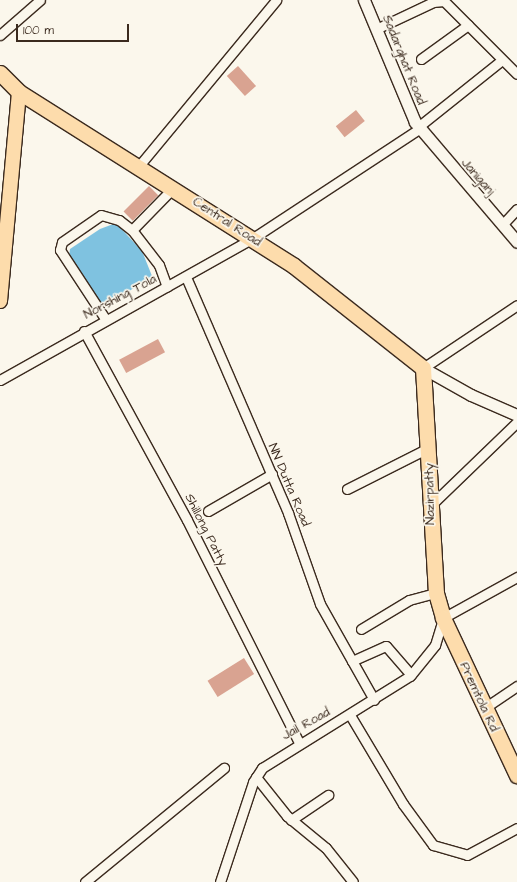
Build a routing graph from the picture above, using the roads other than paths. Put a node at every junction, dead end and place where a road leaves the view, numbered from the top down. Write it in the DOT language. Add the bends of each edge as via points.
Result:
graph roads {
  1 [pos="40,0"];
  2 [pos="276,0"];
  3 [pos="364,0"];
  4 [pos="468,25"];
  5 [pos="376,29"];
  6 [pos="0,35"];
  7 [pos="421,59"];
  8 [pos="502,60"];
  9 [pos="0,73"];
  10 [pos="517,74"];
  11 [pos="19,92"];
  12 [pos="419,128"];
  13 [pos="138,167"];
  14 [pos="173,188"];
  15 [pos="517,209"];
  16 [pos="502,225"];
  17 [pos="132,230"];
  18 [pos="253,238"];
  19 [pos="517,242"];
  20 [pos="186,277"];
  21 [pos="167,287"];
  22 [pos="0,301"];
  23 [pos="517,305"];
  24 [pos="106,320"];
  25 [pos="84,331"];
  26 [pos="423,368"];
  27 [pos="0,380"];
  28 [pos="517,415"];
  29 [pos="517,422"];
  30 [pos="428,448"];
  31 [pos="272,474"];
  32 [pos="347,489"];
  33 [pos="429,507"];
  34 [pos="208,511"];
  35 [pos="517,577"];
  36 [pos="436,593"];
  37 [pos="443,618"];
  38 [pos="361,629"];
  39 [pos="352,661"];
  40 [pos="411,675"];
  41 [pos="517,686"];
  42 [pos="374,700"];
  43 [pos="483,709"];
  44 [pos="350,715"];
  45 [pos="299,743"];
  46 [pos="224,768"];
  47 [pos="517,775"];
  48 [pos="256,777"];
  49 [pos="328,795"];
  50 [pos="291,820"];
  51 [pos="517,828"];
  52 [pos="85,882"];
  53 [pos="220,882"];
  54 [pos="353,882"];
  1 -- 6 [label="street"];
  2 -- 13 [label="street"];
  3 -- 5 [label="street, Sadarghat Road"];
  4 -- 5 [label="street" via="440,0"];
  4 -- 7 [label="street"];
  4 -- 8 [label="street"];
  5 -- 12 [label="street, Sadarghat Road"];
  8 -- 10 [label="street"];
  8 -- 12 [label="street, Norshing Tola"];
  9 -- 11 [label="highway, Central Road"];
  11 -- 13 [label="highway, Central Road"];
  11 -- 22 [label="main road"];
  12 -- 16 [label="street, Janiganj"];
  12 -- 18 [label="street, Norshing Tola"];
  13 -- 14 [label="highway, Central Road"];
  14 -- 17 [label="street"];
  14 -- 18 [label="highway, Central Road"];
  15 -- 16 [label="street"];
  16 -- 19 [label="street, Janiganj"];
  17 -- 21 [label="street" via="159,265"];
  17 -- 24 [label="street" via="119,220 101,215 62,242 60,250 71,271"];
  18 -- 20 [label="street, Norshing Tola"];
  18 -- 26 [label="highway, Central Road" via="329,290"];
  20 -- 21 [label="street, Norshing Tola"];
  20 -- 31 [label="street, NN Dutta Road"];
  21 -- 24 [label="street, Norshing Tola"];
  23 -- 26 [label="street"];
  24 -- 25 [label="street, Norshing Tola"];
  25 -- 27 [label="street, Norshing Tola"];
  25 -- 45 [label="street, Shillong Patty" via="187,520"];
  26 -- 28 [label="street" via="471,395"];
  26 -- 30 [label="highway, Nazirpatty"];
  29 -- 33 [label="street"];
  30 -- 32 [label="street"];
  30 -- 33 [label="highway, Nazirpatty"];
  31 -- 34 [label="street"];
  31 -- 39 [label="street, NN Dutta Road" via="320,604"];
  33 -- 36 [label="highway, Nazirpatty"];
  35 -- 37 [label="street"];
  36 -- 37 [label="highway, Nazirpatty"];
  36 -- 38 [label="street" via="409,600"];
  37 -- 40 [label="street, Jail Road" via="435,645"];
  37 -- 43 [label="highway, Premtola Rd"];
  39 -- 40 [label="street" via="386,646"];
  39 -- 42 [label="street, NN Dutta Road"];
  40 -- 42 [label="street, Jail Road"];
  41 -- 43 [label="street"];
  42 -- 44 [label="street, Jail Road"];
  43 -- 47 [label="highway, Premtola Rd"];
  44 -- 45 [label="street, Jail Road"];
  44 -- 51 [label="street" via="416,824 433,845 466,855"];
  45 -- 48 [label="street, Jail Road" via="266,763"];
  46 -- 52 [label="street"];
  48 -- 50 [label="street"];
  48 -- 53 [label="street, Jail Road"];
  49 -- 50 [label="street"];
  50 -- 54 [label="street" via="326,848"];
}
